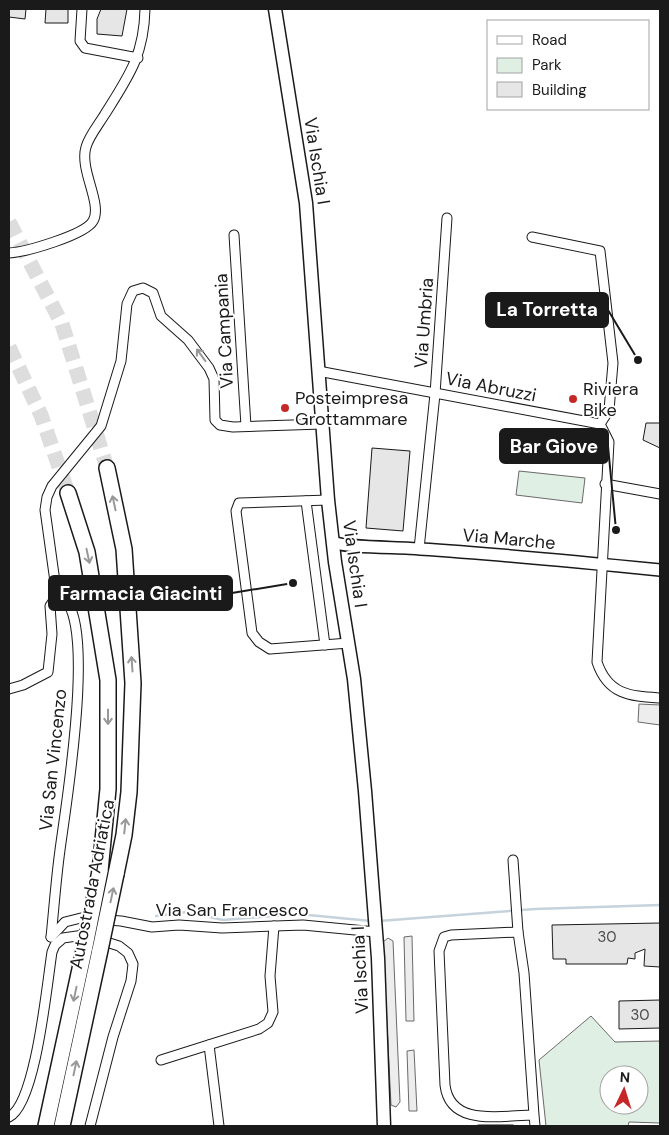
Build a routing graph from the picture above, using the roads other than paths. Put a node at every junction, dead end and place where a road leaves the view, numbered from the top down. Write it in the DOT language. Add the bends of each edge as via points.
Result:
graph roads {
  1 [pos="82,9"];
  2 [pos="145,9"];
  3 [pos="275,9"];
  4 [pos="138,58"];
  5 [pos="447,218"];
  6 [pos="234,235"];
  7 [pos="532,237"];
  8 [pos="9,253"];
  9 [pos="318,370"];
  10 [pos="435,394"];
  11 [pos="322,424"];
  12 [pos="600,424"];
  13 [pos="246,426"];
  14 [pos="107,468"];
  15 [pos="605,484"];
  16 [pos="68,493"];
  17 [pos="660,494"];
  18 [pos="328,500"];
  19 [pos="306,501"];
  20 [pos="333,542"];
  21 [pos="419,549"];
  22 [pos="602,564"];
  23 [pos="660,570"];
  24 [pos="57,596"];
  25 [pos="349,643"];
  26 [pos="325,645"];
  27 [pos="9,689"];
  28 [pos="660,698"];
  29 [pos="513,860"];
  30 [pos="274,926"];
  31 [pos="376,929"];
  32 [pos="518,932"];
  33 [pos="50,937"];
  34 [pos="92,948"];
  35 [pos="52,952"];
  36 [pos="209,1045"];
  37 [pos="161,1060"];
  38 [pos="534,1115"];
  39 [pos="9,1116"];
  40 [pos="46,1126"];
  41 [pos="62,1126"];
  42 [pos="90,1126"];
  43 [pos="219,1126"];
  44 [pos="384,1126"];
  45 [pos="535,1126"];
  1 -- 4 [label="street" via="80,41 85,48"];
  2 -- 4 [label="street"];
  3 -- 9 [label="main road, Via Ischia I" via="306,203"];
  4 -- 8 [label="street" via="86,147 84,166 96,212 93,221 86,228 56,240"];
  5 -- 10 [label="street, Via Umbria"];
  6 -- 13 [label="street, Via Campania"];
  7 -- 12 [label="street" via="600,251 613,363 609,410"];
  9 -- 10 [label="street, Via Abruzzi"];
  9 -- 11 [label="main road, Via Ischia I"];
  10 -- 12 [label="street, Via Abruzzi"];
  10 -- 21 [label="street, Via Umbria"];
  11 -- 13 [label="street"];
  11 -- 18 [label="main road, Via Ischia I"];
  12 -- 15 [label="street" via="609,442"];
  13 -- 24 [label="street, one-way" via="220,425 215,420 214,378 209,368 188,340 161,316 153,293 148,289 133,291 127,304 121,360 101,426 52,486 46,498"];
  34 -- 14 [label="highway, Autostrada Adriatica, one-way, bridge" via="116,874 124,835 133,684 124,549"];
  15 -- 17 [label="street"];
  15 -- 22 [label="street"];
  16 -- 34 [label="highway, Autostrada Adriatica, one-way, bridge" via="87,552 108,680 108,790"];
  18 -- 19 [label="street"];
  18 -- 20 [label="main road, Via Ischia I"];
  19 -- 26 [label="street"];
  19 -- 26 [label="street" via="239,503 236,511 252,633 270,649"];
  20 -- 21 [label="street, Via Marche" via="341,546"];
  20 -- 25 [label="main road, Via Ischia I"];
  21 -- 22 [label="street, Via Marche"];
  22 -- 23 [label="street, Via Marche"];
  22 -- 28 [label="street" via="597,662 601,674 611,686 623,693"];
  24 -- 27 [label="street, Via San Vincenzo" via="50,606 52,634 48,672"];
  24 -- 33 [label="street, Via San Vincenzo" via="67,600 78,640 78,709"];
  25 -- 26 [label="street"];
  25 -- 31 [label="main road, Via Ischia I"];
  29 -- 32 [label="street"];
  30 -- 31 [label="street, Via San Francesco"];
  30 -- 33 [label="street, Via San Francesco" via="222,928 179,925 152,928 121,921 78,918 65,922"];
  30 -- 36 [label="street" via="270,1020 259,1029"];
  31 -- 44 [label="main road, Via Ischia I"];
  32 -- 38 [label="street"];
  32 -- 38 [label="street" via="451,935 440,943 444,1085 448,1098 462,1113 472,1116"];
  33 -- 35 [label="street"];
  34 -- 40 [label="highway, Autostrada Adriatica, one-way"];
  41 -- 34 [label="highway, Autostrada Adriatica, one-way"];
  35 -- 39 [label="street" via="33,1068 22,1102"];
  35 -- 42 [label="street" via="55,945 66,937 84,935 119,946 128,953 133,964"];
  36 -- 37 [label="street"];
  36 -- 43 [label="street"];
  38 -- 45 [label="street"];
}
